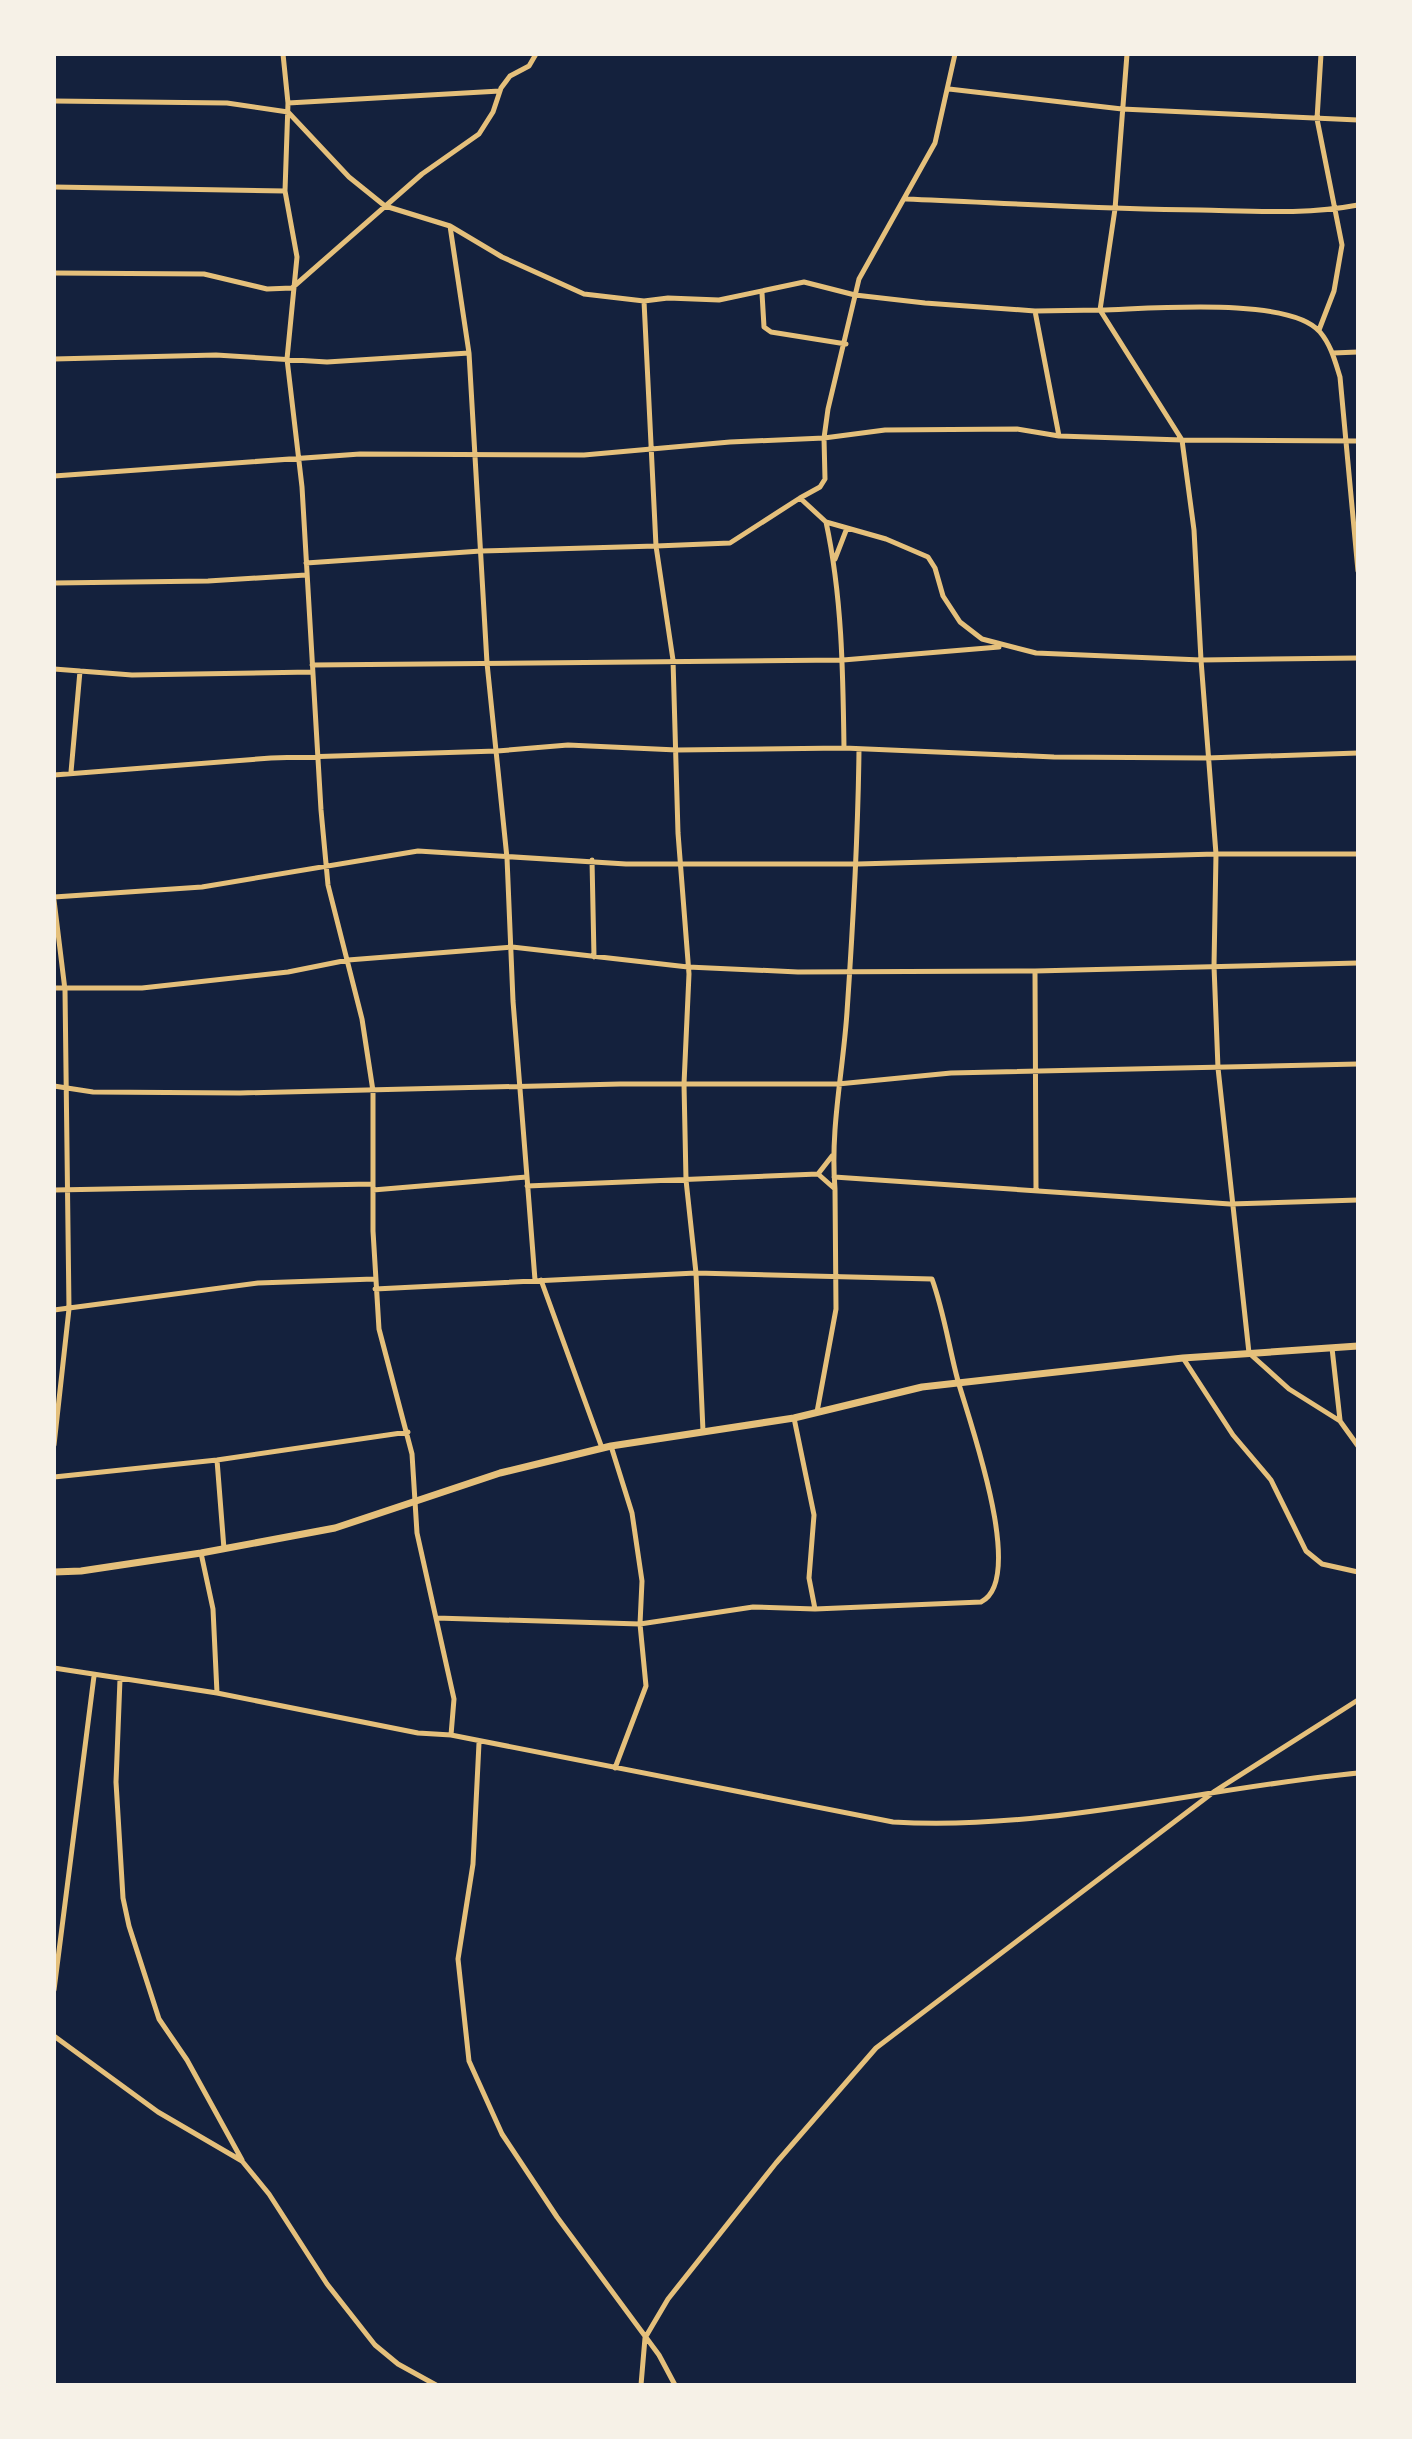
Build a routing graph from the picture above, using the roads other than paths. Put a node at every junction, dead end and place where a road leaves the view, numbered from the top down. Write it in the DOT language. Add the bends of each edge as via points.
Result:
graph roads {
  1 [pos="283,54"];
  2 [pos="536,54"];
  3 [pos="955,54"];
  4 [pos="1127,54"];
  5 [pos="1321,54"];
  6 [pos="949,89"];
  7 [pos="500,91"];
  8 [pos="54,101"];
  9 [pos="288,103"];
  10 [pos="1122,109"];
  11 [pos="288,112"];
  12 [pos="1317,119"];
  13 [pos="1358,120"];
  14 [pos="54,187"];
  15 [pos="285,191"];
  16 [pos="906,199"];
  17 [pos="1358,205"];
  18 [pos="385,206"];
  19 [pos="1115,209"];
  20 [pos="1334,209"];
  21 [pos="450,226"];
  22 [pos="54,273"];
  23 [pos="292,288"];
  24 [pos="762,292"];
  25 [pos="855,295"];
  26 [pos="644,301"];
  27 [pos="1100,310"];
  28 [pos="1035,311"];
  29 [pos="1319,330"];
  30 [pos="846,344"];
  31 [pos="1358,352"];
  32 [pos="469,353"];
  33 [pos="1333,353"];
  34 [pos="54,359"];
  35 [pos="287,359"];
  36 [pos="1059,436"];
  37 [pos="824,438"];
  38 [pos="1182,440"];
  39 [pos="1347,441"];
  40 [pos="1358,441"];
  41 [pos="652,451"];
  42 [pos="476,454"];
  43 [pos="297,458"];
  44 [pos="54,476"];
  45 [pos="800,498"];
  46 [pos="826,522"];
  47 [pos="847,528"];
  48 [pos="656,546"];
  49 [pos="481,551"];
  50 [pos="1358,559"];
  51 [pos="834,560"];
  52 [pos="306,563"];
  53 [pos="1358,571"];
  54 [pos="306,575"];
  55 [pos="54,583"];
  56 [pos="1001,647"];
  57 [pos="1358,658"];
  58 [pos="673,660"];
  59 [pos="843,660"];
  60 [pos="1201,660"];
  61 [pos="487,663"];
  62 [pos="312,668"];
  63 [pos="54,669"];
  64 [pos="80,671"];
  65 [pos="844,748"];
  66 [pos="677,750"];
  67 [pos="859,750"];
  68 [pos="497,751"];
  69 [pos="1358,753"];
  70 [pos="317,755"];
  71 [pos="1207,758"];
  72 [pos="71,772"];
  73 [pos="54,775"];
  74 [pos="1216,854"];
  75 [pos="1358,854"];
  76 [pos="507,858"];
  77 [pos="592,860"];
  78 [pos="681,864"];
  79 [pos="858,864"];
  80 [pos="327,867"];
  81 [pos="54,898"];
  82 [pos="512,947"];
  83 [pos="594,957"];
  84 [pos="348,960"];
  85 [pos="1358,963"];
  86 [pos="1214,966"];
  87 [pos="688,967"];
  88 [pos="1035,971"];
  89 [pos="849,972"];
  90 [pos="54,988"];
  91 [pos="65,990"];
  92 [pos="1358,1064"];
  93 [pos="1218,1068"];
  94 [pos="1037,1071"];
  95 [pos="684,1084"];
  96 [pos="838,1084"];
  97 [pos="54,1086"];
  98 [pos="521,1087"];
  99 [pos="68,1088"];
  100 [pos="373,1091"];
  101 [pos="833,1155"];
  102 [pos="818,1174"];
  103 [pos="527,1177"];
  104 [pos="834,1177"];
  105 [pos="686,1180"];
  106 [pos="527,1186"];
  107 [pos="372,1187"];
  108 [pos="835,1189"];
  109 [pos="54,1190"];
  110 [pos="1036,1190"];
  111 [pos="65,1191"];
  112 [pos="1358,1200"];
  113 [pos="1230,1204"];
  114 [pos="696,1273"];
  115 [pos="834,1276"];
  116 [pos="374,1279"];
  117 [pos="538,1280"];
  118 [pos="375,1289"];
  119 [pos="69,1309"];
  120 [pos="54,1310"];
  121 [pos="1358,1346"];
  122 [pos="1332,1348"];
  123 [pos="1249,1353"];
  124 [pos="1183,1358"];
  125 [pos="958,1382"];
  126 [pos="57,1392"];
  127 [pos="817,1413"];
  128 [pos="794,1418"];
  129 [pos="1340,1421"];
  130 [pos="703,1431"];
  131 [pos="408,1432"];
  132 [pos="54,1445"];
  133 [pos="1358,1446"];
  134 [pos="607,1447"];
  135 [pos="217,1460"];
  136 [pos="54,1477"];
  137 [pos="413,1504"];
  138 [pos="224,1549"];
  139 [pos="201,1553"];
  140 [pos="54,1572"];
  141 [pos="1358,1572"];
  142 [pos="815,1609"];
  143 [pos="436,1618"];
  144 [pos="640,1624"];
  145 [pos="54,1668"];
  146 [pos="94,1676"];
  147 [pos="120,1679"];
  148 [pos="217,1693"];
  149 [pos="1358,1700"];
  150 [pos="451,1735"];
  151 [pos="479,1743"];
  152 [pos="615,1768"];
  153 [pos="1358,1773"];
  154 [pos="1215,1791"];
  155 [pos="54,1990"];
  156 [pos="54,2036"];
  157 [pos="242,2161"];
  158 [pos="645,2338"];
  159 [pos="436,2385"];
  160 [pos="641,2385"];
  161 [pos="675,2385"];
  1 -- 9 [label="street"];
  2 -- 7 [label="street"];
  3 -- 6 [label="street"];
  4 -- 10 [label="street"];
  5 -- 12 [label="street"];
  6 -- 10 [label="street"];
  6 -- 16 [label="street" via="935,143"];
  7 -- 9 [label="street"];
  7 -- 18 [label="street" via="479,134"];
  8 -- 11 [label="street" via="227,103"];
  9 -- 11 [label="street"];
  10 -- 12 [label="street"];
  10 -- 19 [label="street"];
  11 -- 15 [label="street"];
  11 -- 18 [label="street" via="340,169"];
  12 -- 13 [label="street"];
  12 -- 20 [label="street"];
  14 -- 15 [label="street"];
  15 -- 23 [label="street" via="297,257"];
  16 -- 19 [label="street"];
  16 -- 25 [label="street"];
  17 -- 20 [label="street"];
  18 -- 21 [label="street"];
  18 -- 23 [label="street"];
  19 -- 20 [label="street"];
  19 -- 27 [label="street"];
  20 -- 29 [label="street" via="1341,263"];
  21 -- 26 [label="street" via="553,283 584,294"];
  21 -- 32 [label="street"];
  22 -- 23 [label="street" via="204,274 267,289"];
  23 -- 35 [label="street"];
  24 -- 25 [label="street" via="804,282"];
  24 -- 26 [label="street" via="719,300"];
  24 -- 30 [label="street" via="764,327 771,332"];
  25 -- 28 [label="street"];
  25 -- 30 [label="street"];
  26 -- 41 [label="street"];
  27 -- 28 [label="street"];
  27 -- 29 [label="street" via="1267,309"];
  27 -- 38 [label="street"];
  28 -- 36 [label="street"];
  29 -- 33 [label="street"];
  30 -- 37 [label="street"];
  31 -- 33 [label="street"];
  32 -- 35 [label="street" via="423,359"];
  32 -- 42 [label="street"];
  33 -- 39 [label="street"];
  34 -- 35 [label="street"];
  35 -- 43 [label="street"];
  36 -- 37 [label="street" via="1017,429 885,430"];
  36 -- 38 [label="street"];
  37 -- 41 [label="street"];
  37 -- 45 [label="street" via="825,479"];
  38 -- 39 [label="street"];
  38 -- 60 [label="street" via="1194,530"];
  39 -- 40 [label="street"];
  39 -- 50 [label="street"];
  41 -- 42 [label="street"];
  41 -- 48 [label="street"];
  42 -- 43 [label="street"];
  42 -- 49 [label="street"];
  43 -- 44 [label="street"];
  43 -- 52 [label="street"];
  45 -- 46 [label="street"];
  45 -- 48 [label="street" via="730,543"];
  46 -- 47 [label="street"];
  46 -- 51 [label="street"];
  47 -- 51 [label="street"];
  47 -- 56 [label="street" via="928,557 960,622"];
  48 -- 49 [label="street"];
  48 -- 58 [label="street"];
  49 -- 52 [label="street"];
  49 -- 61 [label="street"];
  50 -- 53 [label="street"];
  51 -- 59 [label="street"];
  52 -- 54 [label="street"];
  54 -- 55 [label="street"];
  54 -- 62 [label="street"];
  56 -- 59 [label="street"];
  56 -- 60 [label="street"];
  57 -- 60 [label="street"];
  58 -- 59 [label="street"];
  58 -- 61 [label="street"];
  58 -- 66 [label="street"];
  59 -- 65 [label="street"];
  60 -- 71 [label="street"];
  61 -- 62 [label="street"];
  61 -- 68 [label="street"];
  62 -- 64 [label="street" via="132,675"];
  62 -- 70 [label="street"];
  63 -- 64 [label="street"];
  64 -- 72 [label="street"];
  65 -- 66 [label="street"];
  65 -- 67 [label="street"];
  66 -- 68 [label="street" via="568,745"];
  66 -- 78 [label="street"];
  67 -- 71 [label="street"];
  67 -- 79 [label="street"];
  68 -- 70 [label="street"];
  68 -- 76 [label="street"];
  69 -- 71 [label="street"];
  70 -- 72 [label="street"];
  70 -- 80 [label="street"];
  71 -- 74 [label="street"];
  72 -- 73 [label="street"];
  74 -- 75 [label="street"];
  74 -- 79 [label="street"];
  74 -- 86 [label="street"];
  76 -- 77 [label="street"];
  76 -- 80 [label="street" via="418,851"];
  76 -- 82 [label="street"];
  77 -- 78 [label="street"];
  77 -- 83 [label="street"];
  78 -- 79 [label="street"];
  78 -- 87 [label="street"];
  79 -- 89 [label="street"];
  80 -- 81 [label="street" via="202,887"];
  80 -- 84 [label="street"];
  81 -- 91 [label="street"];
  82 -- 83 [label="street"];
  82 -- 84 [label="street"];
  82 -- 98 [label="street"];
  83 -- 87 [label="street"];
  84 -- 91 [label="street" via="175,984"];
  84 -- 100 [label="street"];
  85 -- 86 [label="street"];
  86 -- 88 [label="street"];
  86 -- 93 [label="street"];
  87 -- 89 [label="street"];
  87 -- 95 [label="street"];
  88 -- 89 [label="street"];
  88 -- 94 [label="street"];
  89 -- 96 [label="street"];
  90 -- 91 [label="street"];
  91 -- 99 [label="street"];
  92 -- 93 [label="street"];
  93 -- 94 [label="street"];
  93 -- 113 [label="street"];
  94 -- 96 [label="street"];
  94 -- 110 [label="street"];
  95 -- 96 [label="street"];
  95 -- 98 [label="street"];
  95 -- 105 [label="street"];
  96 -- 101 [label="street"];
  97 -- 99 [label="street"];
  98 -- 100 [label="street"];
  98 -- 103 [label="street"];
  99 -- 100 [label="street"];
  99 -- 111 [label="street"];
  100 -- 107 [label="street"];
  101 -- 102 [label="street"];
  101 -- 104 [label="street"];
  102 -- 105 [label="street"];
  102 -- 108 [label="street"];
  103 -- 106 [label="street"];
  103 -- 107 [label="street"];
  104 -- 108 [label="street"];
  104 -- 110 [label="street"];
  105 -- 106 [label="street"];
  105 -- 114 [label="street"];
  106 -- 117 [label="street"];
  107 -- 111 [label="street"];
  107 -- 116 [label="street"];
  108 -- 115 [label="street"];
  109 -- 111 [label="street"];
  110 -- 113 [label="street"];
  111 -- 119 [label="street"];
  112 -- 113 [label="street"];
  113 -- 123 [label="street"];
  114 -- 115 [label="street"];
  114 -- 117 [label="street"];
  114 -- 130 [label="street"];
  115 -- 125 [label="street" via="932,1279"];
  115 -- 127 [label="street" via="834,1330"];
  116 -- 118 [label="street"];
  116 -- 119 [label="street" via="258,1283"];
  117 -- 118 [label="street"];
  117 -- 134 [label="street"];
  118 -- 131 [label="street" via="388,1370"];
  119 -- 120 [label="street"];
  119 -- 126 [label="street"];
  121 -- 122 [label="street"];
  122 -- 123 [label="street"];
  122 -- 129 [label="street"];
  123 -- 124 [label="street"];
  123 -- 129 [label="street" via="1289,1389"];
  124 -- 125 [label="street"];
  124 -- 141 [label="street" via="1233,1435 1271,1480 1306,1551 1322,1564"];
  125 -- 127 [label="street"];
  125 -- 142 [label="street" via="984,1461 1000,1564 995,1590 981,1602"];
  126 -- 132 [label="street"];
  127 -- 128 [label="street"];
  128 -- 130 [label="street"];
  128 -- 142 [label="street" via="814,1515 809,1578"];
  129 -- 133 [label="street"];
  130 -- 134 [label="street"];
  131 -- 135 [label="street"];
  131 -- 137 [label="street"];
  134 -- 137 [label="street" via="500,1473"];
  134 -- 144 [label="street" via="632,1513 642,1581"];
  135 -- 136 [label="street"];
  135 -- 138 [label="street"];
  137 -- 138 [label="street" via="335,1528"];
  137 -- 143 [label="street"];
  138 -- 139 [label="street"];
  139 -- 140 [label="street"];
  139 -- 148 [label="street" via="213,1609"];
  142 -- 144 [label="street" via="753,1607"];
  143 -- 144 [label="street"];
  143 -- 150 [label="street" via="454,1699"];
  144 -- 152 [label="street" via="646,1686"];
  145 -- 146 [label="street"];
  146 -- 147 [label="street"];
  146 -- 155 [label="street"];
  147 -- 148 [label="street"];
  147 -- 157 [label="street" via="116,1782 129,1926 159,2019"];
  148 -- 150 [label="street"];
  149 -- 154 [label="street"];
  150 -- 151 [label="street"];
  151 -- 152 [label="street"];
  151 -- 158 [label="street" via="473,1864 458,1959 469,2061 502,2134"];
  152 -- 154 [label="street" via="893,1822 954,1826 1084,1813"];
  153 -- 154 [label="street"];
  154 -- 158 [label="street" via="876,2048 776,2163 668,2299"];
  156 -- 157 [label="street" via="158,2112"];
  157 -- 159 [label="street" via="375,2345"];
  158 -- 160 [label="street"];
  158 -- 161 [label="street"];
}
